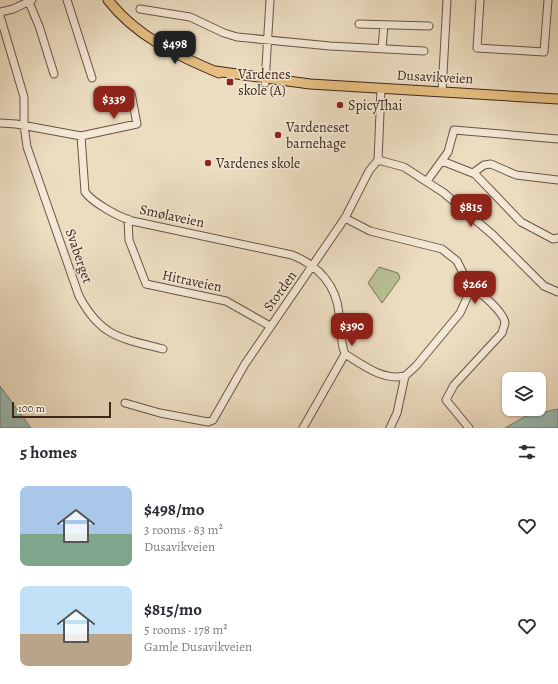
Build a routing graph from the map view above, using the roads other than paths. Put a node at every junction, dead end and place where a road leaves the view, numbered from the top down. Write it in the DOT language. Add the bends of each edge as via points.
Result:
graph roads {
  1 [pos="67,0"];
  2 [pos="108,0"];
  3 [pos="270,0"];
  4 [pos="447,0"];
  5 [pos="480,0"];
  6 [pos="548,0"];
  7 [pos="30,1"];
  8 [pos="140,9"];
  9 [pos="0,12"];
  10 [pos="0,16"];
  11 [pos="359,24"];
  12 [pos="384,25"];
  13 [pos="429,26"];
  14 [pos="268,41"];
  15 [pos="382,48"];
  16 [pos="424,51"];
  17 [pos="54,74"];
  18 [pos="92,78"];
  19 [pos="265,81"];
  20 [pos="381,89"];
  21 [pos="442,92"];
  22 [pos="131,94"];
  23 [pos="558,99"];
  24 [pos="0,124"];
  25 [pos="24,125"];
  26 [pos="80,136"];
  27 [pos="558,139"];
  28 [pos="378,160"];
  29 [pos="442,161"];
  30 [pos="473,172"];
  31 [pos="558,180"];
  32 [pos="427,181"];
  33 [pos="345,218"];
  34 [pos="128,220"];
  35 [pos="558,238"];
  36 [pos="314,266"];
  37 [pos="471,288"];
  38 [pos="558,292"];
  39 [pos="270,326"];
  40 [pos="163,349"];
  41 [pos="345,354"];
  42 [pos="405,376"];
  43 [pos="125,402"];
  44 [pos="303,428"];
  45 [pos="390,428"];
  46 [pos="468,428"];
  1 -- 18 [label="street"];
  2 -- 19 [label="main road, Dusavikveien" via="147,36 171,52 215,71"];
  3 -- 14 [label="street"];
  4 -- 21 [label="street"];
  5 -- 6 [label="street" via="477,48 544,52"];
  7 -- 9 [label="street"];
  7 -- 17 [label="street"];
  8 -- 14 [label="street" via="190,16 231,35"];
  10 -- 25 [label="street, Svaberget" via="24,97"];
  11 -- 12 [label="street"];
  12 -- 13 [label="street"];
  12 -- 15 [label="street"];
  14 -- 15 [label="street"];
  14 -- 19 [label="street"];
  15 -- 16 [label="street"];
  19 -- 20 [label="main road, Dusavikveien"];
  20 -- 21 [label="main road, Dusavikveien"];
  20 -- 28 [label="street"];
  21 -- 23 [label="main road, Dusavikveien"];
  22 -- 26 [label="street" via="137,124"];
  24 -- 25 [label="street"];
  25 -- 26 [label="street"];
  25 -- 40 [label="street, Svaberget" via="27,147 72,280 86,310 98,324 112,334"];
  26 -- 34 [label="street, Smølaveien" via="85,192"];
  27 -- 29 [label="street" via="454,130 448,152"];
  28 -- 32 [label="street" via="404,168"];
  28 -- 33 [label="street, Storden"];
  29 -- 30 [label="street"];
  29 -- 32 [label="street"];
  30 -- 31 [label="street" via="491,164 516,175"];
  30 -- 35 [label="street" via="521,222 553,239"];
  32 -- 38 [label="street" via="483,226 544,286"];
  33 -- 36 [label="street, Storden"];
  33 -- 37 [label="street" via="370,231 442,249 457,261"];
  34 -- 36 [label="street, Smølaveien" via="292,254"];
  34 -- 39 [label="street, Hitraveien" via="129,240 146,284 226,302"];
  36 -- 39 [label="street, Storden"];
  36 -- 41 [label="street, Smølaveien" via="327,280 337,299"];
  37 -- 42 [label="street" via="460,313"];
  37 -- 46 [label="street" via="491,303 505,323 502,333 454,385 446,400"];
  39 -- 43 [label="street, Storden" via="212,421 160,413"];
  41 -- 42 [label="street" via="386,376"];
  41 -- 44 [label="street"];
  42 -- 45 [label="street" via="397,413"];
}
